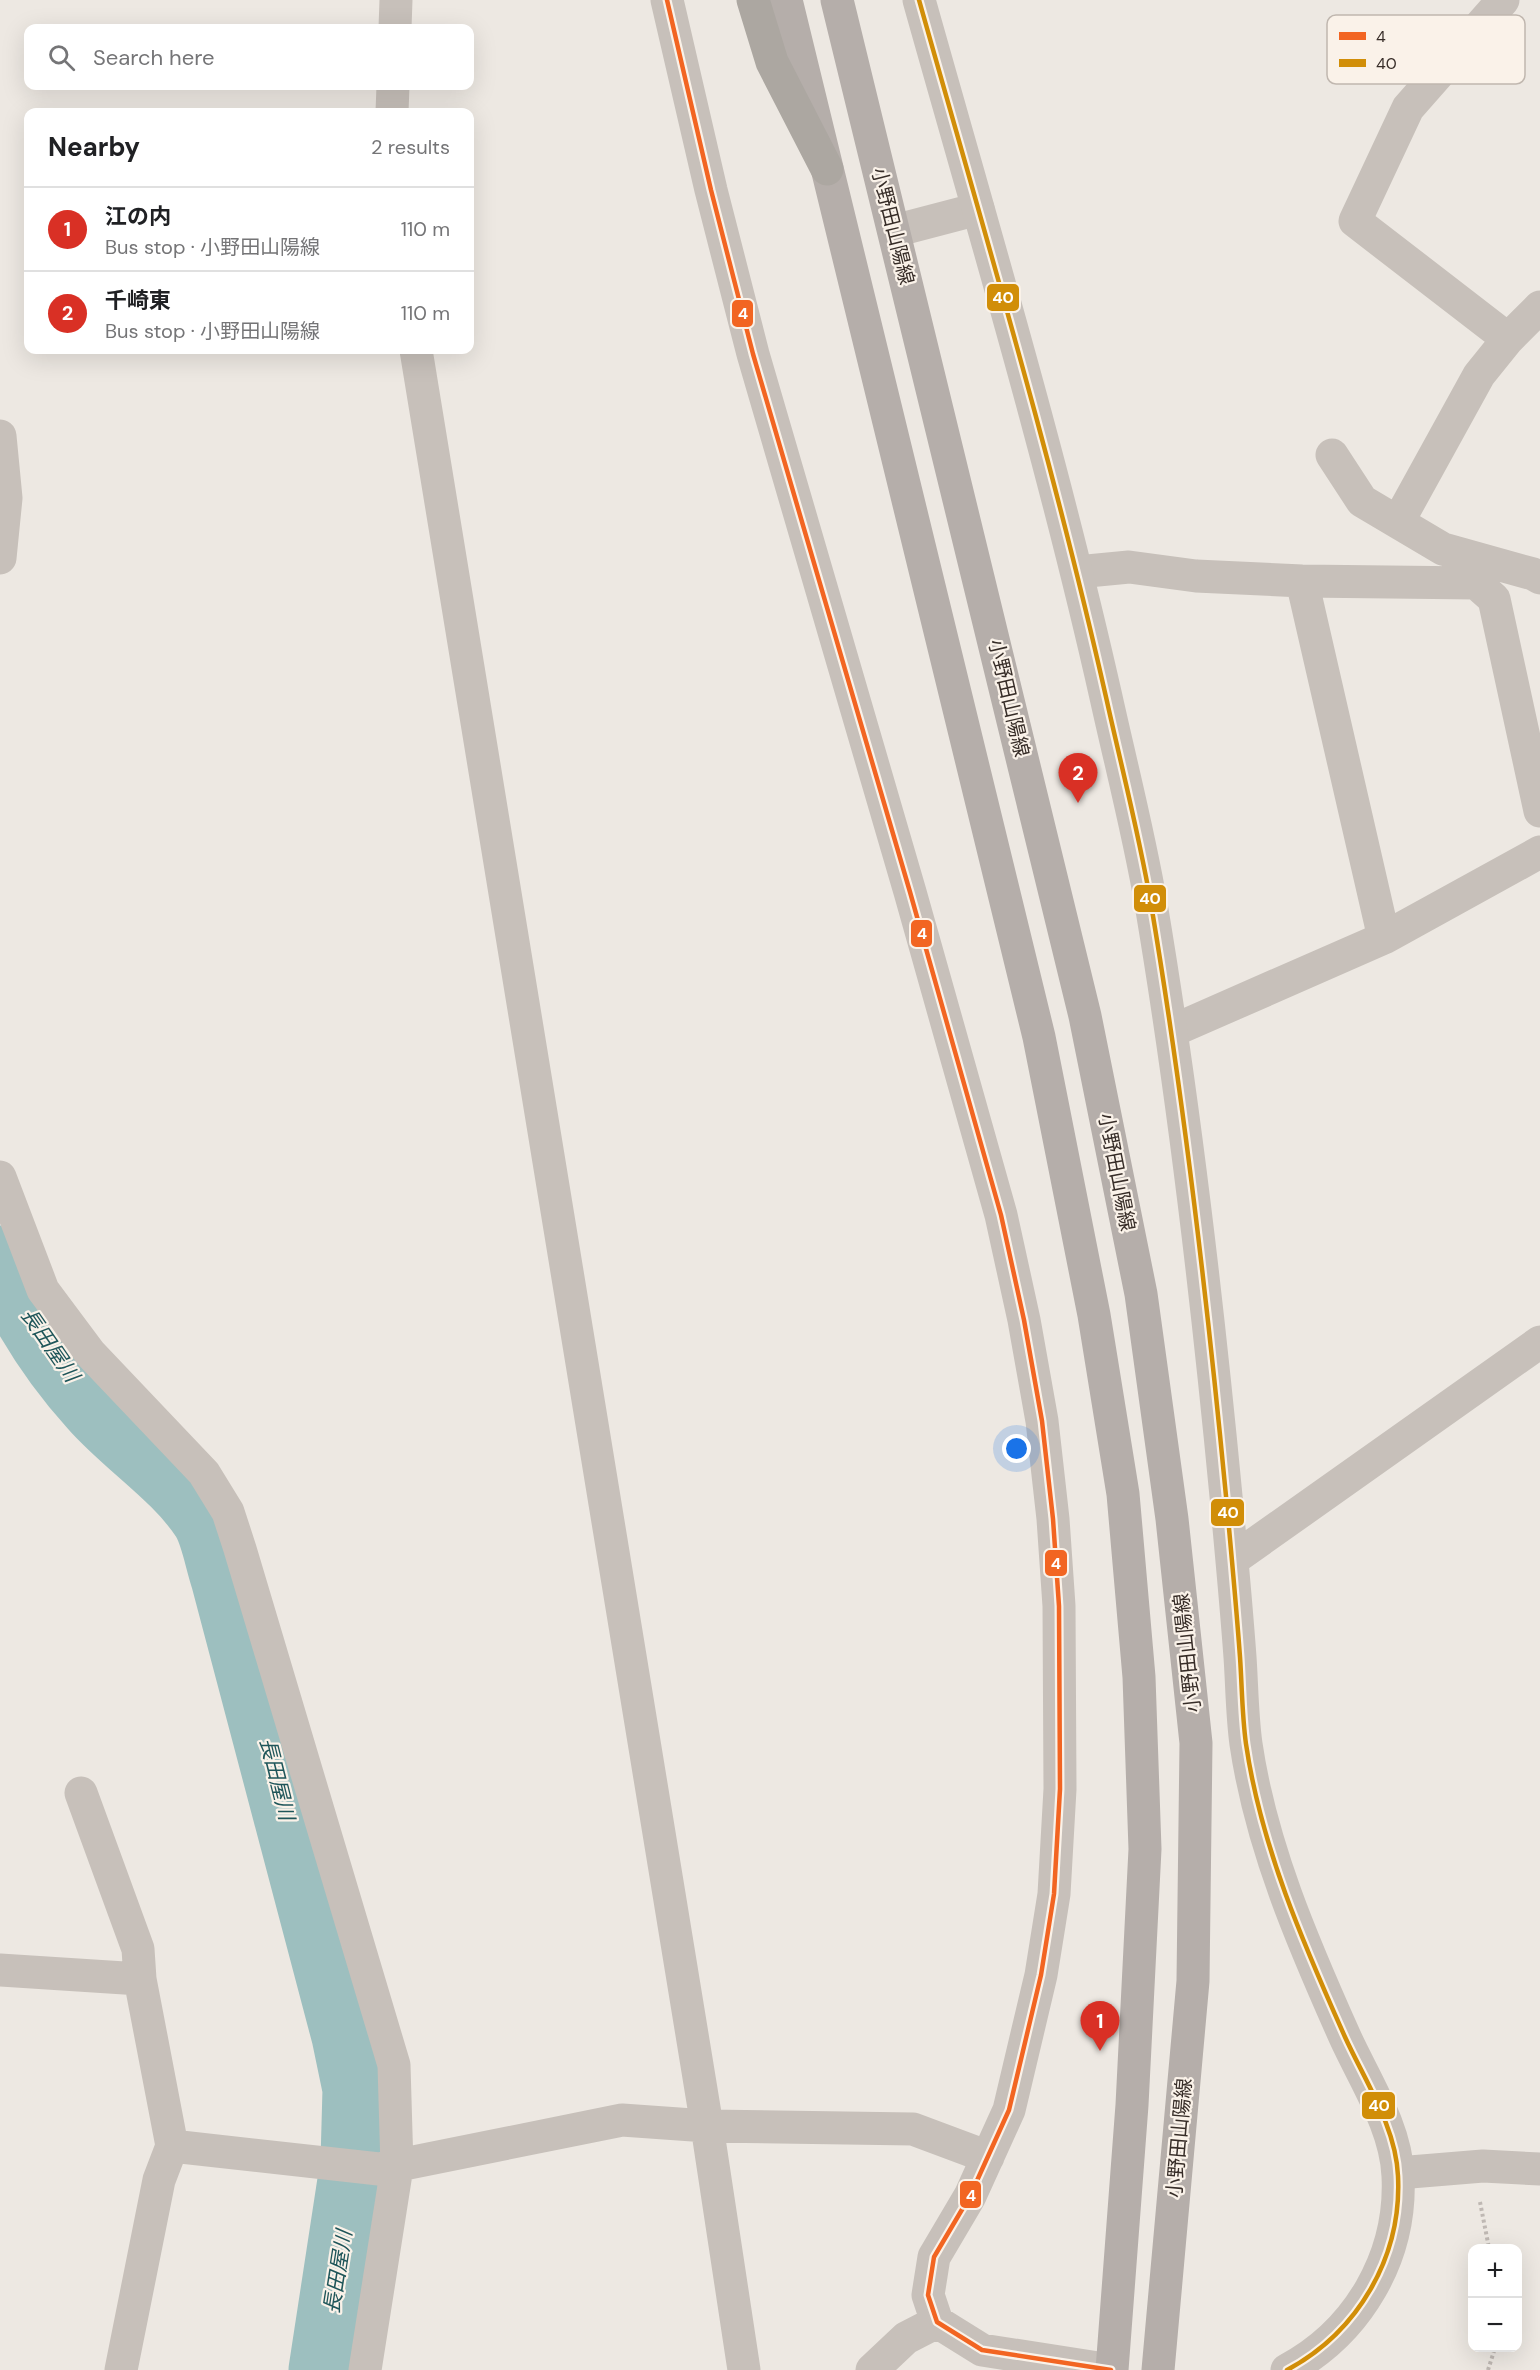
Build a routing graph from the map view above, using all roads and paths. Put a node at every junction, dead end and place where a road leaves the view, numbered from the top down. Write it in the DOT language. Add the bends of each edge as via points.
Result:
graph roads {
  1 [pos="396,0"];
  2 [pos="667,0"];
  3 [pos="753,0"];
  4 [pos="786,0"];
  5 [pos="837,0"];
  6 [pos="919,0"];
  7 [pos="1503,0"];
  8 [pos="1490,15"];
  9 [pos="395,24"];
  10 [pos="1429,84"];
  11 [pos="393,90"];
  12 [pos="392,108"];
  13 [pos="827,169"];
  14 [pos="978,209"];
  15 [pos="894,231"];
  16 [pos="1540,307"];
  17 [pos="1508,339"];
  18 [pos="417,354"];
  19 [pos="0,436"];
  20 [pos="1332,455"];
  21 [pos="1398,522"];
  22 [pos="0,558"];
  23 [pos="1077,572"];
  24 [pos="1540,578"];
  25 [pos="1302,581"];
  26 [pos="1540,811"];
  27 [pos="1540,852"];
  28 [pos="1384,938"];
  29 [pos="1172,1031"];
  30 [pos="0,1177"];
  31 [pos="1540,1342"];
  32 [pos="1232,1560"];
  33 [pos="81,1793"];
  34 [pos="0,1970"];
  35 [pos="140,1979"];
  36 [pos="707,2126"];
  37 [pos="172,2146"];
  38 [pos="988,2157"];
  39 [pos="1466,2167"];
  40 [pos="388,2168"];
  41 [pos="1540,2169"];
  42 [pos="1398,2172"];
  43 [pos="1489,2244"];
  44 [pos="937,2322"];
  45 [pos="1494,2352"];
  46 [pos="121,2370"];
  47 [pos="365,2370"];
  48 [pos="744,2370"];
  49 [pos="872,2370"];
  50 [pos="1111,2370"];
  51 [pos="1158,2370"];
  52 [pos="1287,2370"];
  53 [pos="1488,2370"];
  1 -- 9 [label="street"];
  2 -- 38 [label="street" via="753,354 1001,1215 1042,1421 1060,1638 1060,1789 1054,1894 1041,1975 1009,2110"];
  3 -- 13 [label="highway" via="772,62"];
  4 -- 13 [label="main road"];
  5 -- 15 [label="main road, 小野田山陽線"];
  6 -- 14 [label="street"];
  7 -- 8 [label="street"];
  10 -- 17 [label="street" via="1408,108 1355,221"];
  11 -- 12 [label="street"];
  13 -- 50 [label="main road" via="1038,1037 1094,1314 1123,1494 1139,1677 1144,1849 1132,2105"];
  14 -- 15 [label="street"];
  14 -- 23 [label="street"];
  15 -- 51 [label="main road, 小野田山陽線" via="1085,1016 1141,1294 1172,1519 1196,1743 1193,1969"];
  16 -- 17 [label="street"];
  17 -- 21 [label="street" via="1479,375"];
  18 -- 36 [label="street"];
  19 -- 22 [label="street" via="6,498"];
  20 -- 21 [label="street" via="1362,501"];
  21 -- 24 [label="street" via="1443,549"];
  23 -- 25 [label="street" via="1129,567 1196,576"];
  23 -- 29 [label="street" via="1149,893"];
  25 -- 26 [label="street" via="1476,583 1494,598"];
  25 -- 28 [label="street"];
  27 -- 28 [label="street"];
  28 -- 29 [label="street"];
  29 -- 32 [label="street" via="1204,1270"];
  30 -- 40 [label="street" via="43,1290 90,1353 204,1473 228,1512 394,2065"];
  31 -- 32 [label="street"];
  32 -- 42 [label="street" via="1246,1741 1258,1808 1283,1888 1384,2119"];
  33 -- 35 [label="street" via="138,1948"];
  34 -- 35 [label="street"];
  35 -- 37 [label="street"];
  36 -- 38 [label="street" via="913,2129"];
  36 -- 40 [label="street" via="622,2120"];
  36 -- 48 [label="street"];
  37 -- 40 [label="street"];
  37 -- 46 [label="street" via="159,2180"];
  38 -- 44 [label="street" via="934,2257 928,2295"];
  39 -- 41 [label="street"];
  39 -- 42 [label="street"];
  39 -- 43 [label="path" via="1481,2205"];
  40 -- 47 [label="street"];
  42 -- 52 [label="street" via="1394,2231 1384,2267 1362,2304 1334,2337"];
  44 -- 49 [label="street" via="906,2338"];
  44 -- 50 [label="street" via="982,2350"];
  45 -- 53 [label="path"];
}
